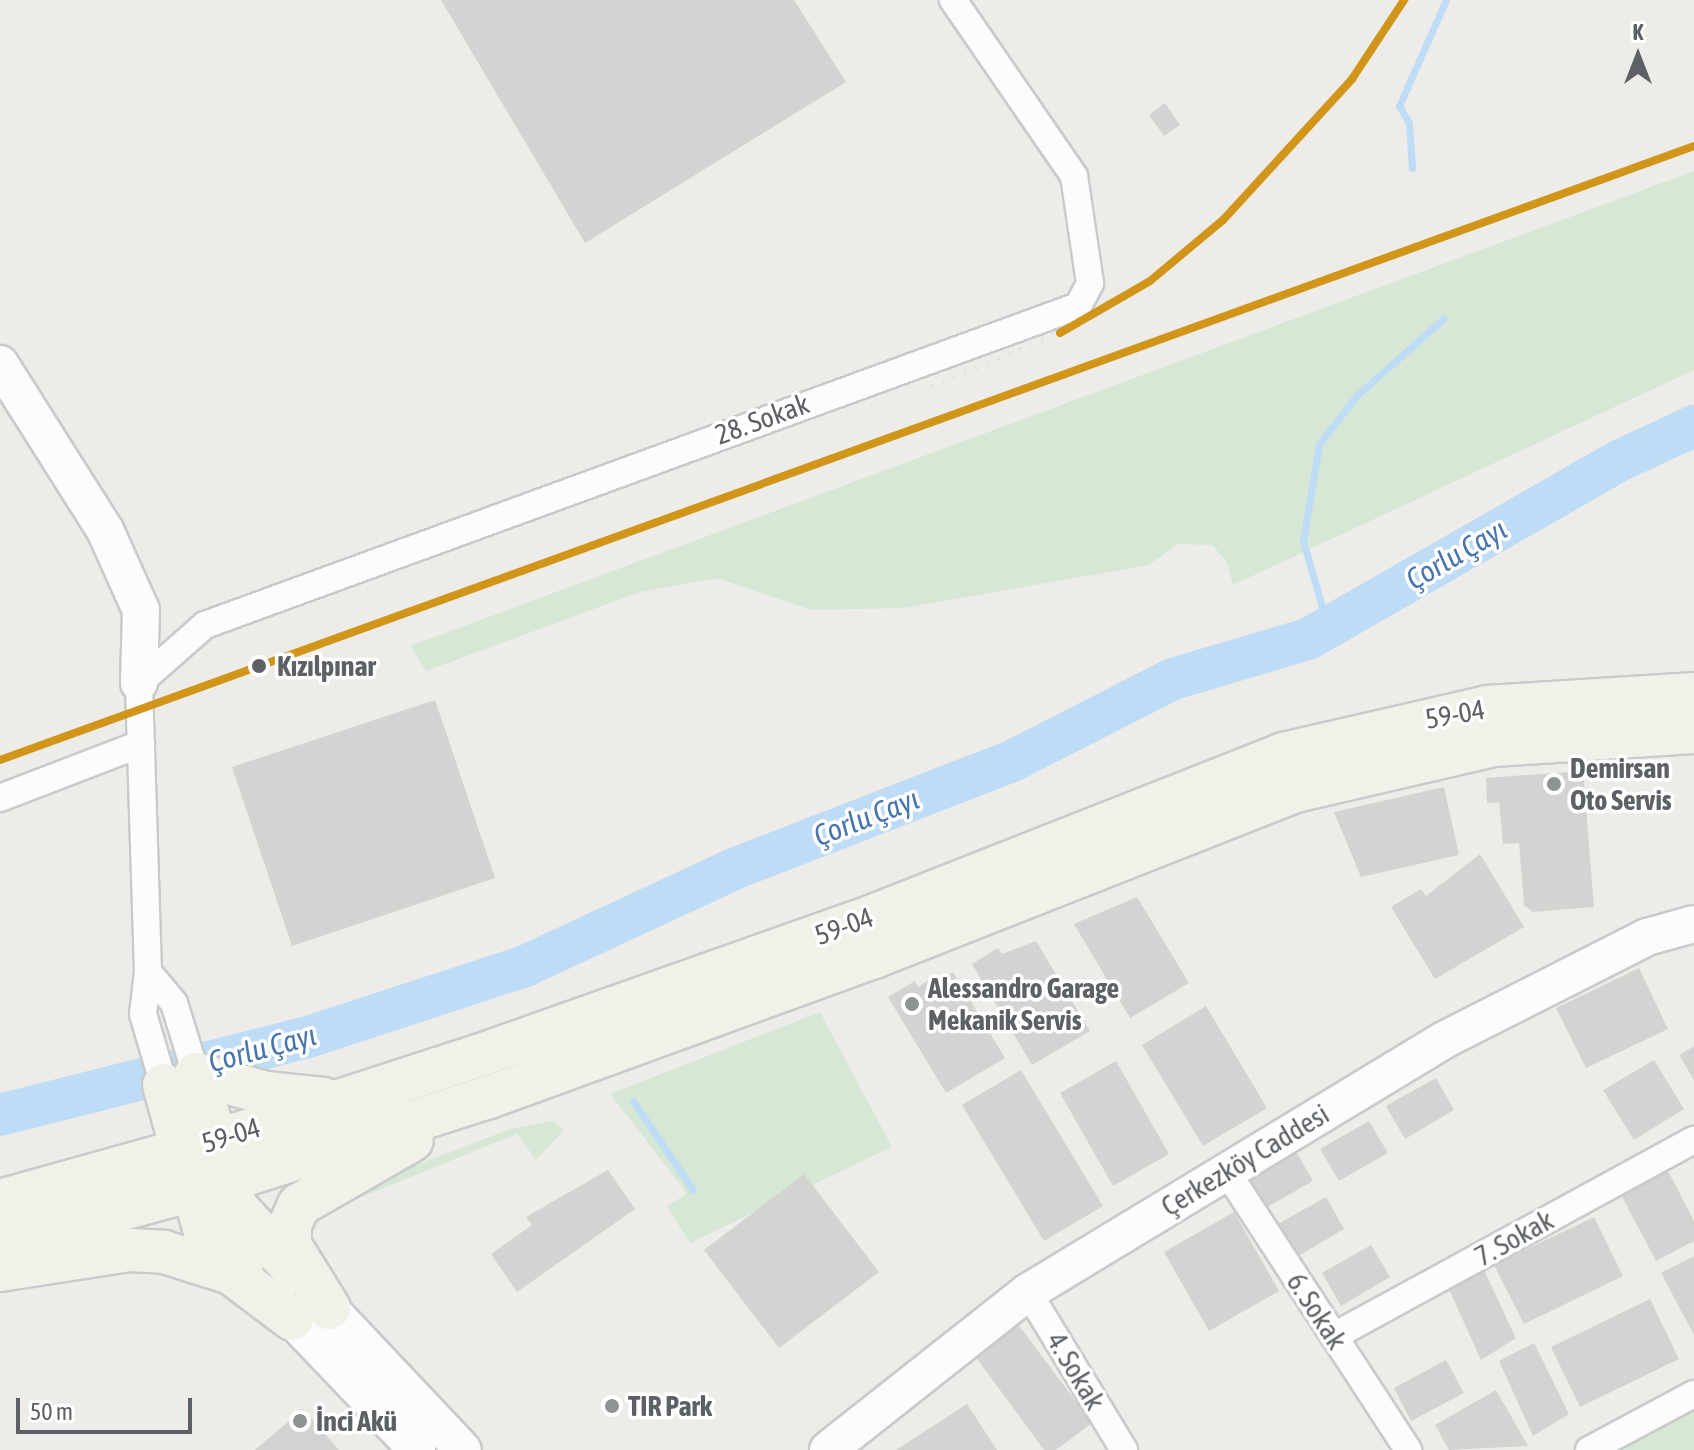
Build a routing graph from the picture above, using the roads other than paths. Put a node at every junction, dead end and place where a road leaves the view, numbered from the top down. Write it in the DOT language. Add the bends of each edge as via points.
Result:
graph roads {
  1 [pos="953,0"];
  2 [pos="0,364"];
  3 [pos="139,683"];
  4 [pos="1694,694"];
  5 [pos="1694,732"];
  6 [pos="141,744"];
  7 [pos="0,798"];
  8 [pos="1694,924"];
  9 [pos="148,972"];
  10 [pos="180,1079"];
  11 [pos="489,1097"];
  12 [pos="339,1101"];
  13 [pos="219,1140"];
  14 [pos="1694,1140"];
  15 [pos="179,1151"];
  16 [pos="1227,1172"];
  17 [pos="76,1180"];
  18 [pos="229,1180"];
  19 [pos="190,1190"];
  20 [pos="0,1201"];
  21 [pos="0,1242"];
  22 [pos="0,1270"];
  23 [pos="1028,1292"];
  24 [pos="311,1313"];
  25 [pos="1334,1336"];
  26 [pos="1694,1394"];
  27 [pos="417,1450"];
  28 [pos="463,1450"];
  29 [pos="828,1450"];
  30 [pos="1124,1450"];
  31 [pos="1408,1450"];
  32 [pos="1589,1450"];
  1 -- 3 [label="street, 28. Sokak" via="1074,176 1090,283 1078,306 205,625"];
  2 -- 3 [label="main road" via="105,530 141,610"];
  3 -- 6 [label="street"];
  4 -- 12 [label="main road, 59-04 / 59-04" via="1488,707 1283,754 860,921"];
  5 -- 11 [label="main road, 59-04" via="1494,745 1295,791 874,957"];
  6 -- 7 [label="street"];
  6 -- 9 [label="street"];
  8 -- 16 [label="main road, Çerkezköy Caddesi" via="1647,937 1444,1040"];
  9 -- 10 [label="street" via="174,1003"];
  9 -- 10 [label="street" via="143,1014"];
  10 -- 12 [label="main road"];
  10 -- 13 [label="main road"];
  10 -- 15 [label="main road"];
  10 -- 17 [label="main road" via="143,1127"];
  11 -- 18 [label="main road, 59-04"];
  11 -- 24 [label="main road" via="299,1205 290,1225 290,1245"];
  12 -- 13 [label="main road, 59-04 / 59-04"];
  13 -- 15 [label="main road, 59-04 / 59-04"];
  13 -- 18 [label="main road"];
  14 -- 25 [label="street, 7. Sokak"];
  15 -- 17 [label="main road, 59-04 / 59-04"];
  15 -- 19 [label="main road"];
  16 -- 23 [label="main road, Çerkezköy Caddesi"];
  16 -- 25 [label="street, 6. Sokak"];
  17 -- 20 [label="main road, 59-04 / 59-04"];
  18 -- 19 [label="main road, 59-04"];
  18 -- 24 [label="main road" via="236,1207"];
  19 -- 21 [label="main road, 59-04"];
  19 -- 24 [label="main road" via="204,1228"];
  22 -- 24 [label="main road" via="129,1250 164,1252 231,1273"];
  23 -- 29 [label="main road, Çerkezköy Caddesi"];
  23 -- 30 [label="street, 4. Sokak"];
  24 -- 27 [label="main road"];
  24 -- 28 [label="main road"];
  25 -- 31 [label="street, 6. Sokak"];
  26 -- 32 [label="street"];
}
